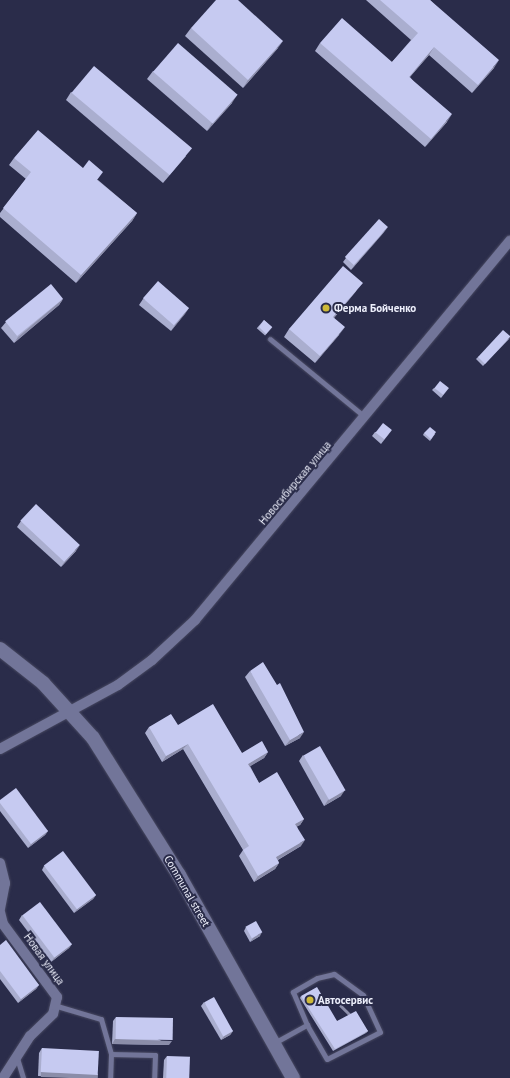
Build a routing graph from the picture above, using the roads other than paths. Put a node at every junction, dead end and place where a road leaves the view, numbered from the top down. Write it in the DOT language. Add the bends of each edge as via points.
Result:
graph roads {
  1 [pos="510,241"];
  2 [pos="270,339"];
  3 [pos="366,417"];
  4 [pos="0,648"];
  5 [pos="72,710"];
  6 [pos="0,749"];
  7 [pos="0,863"];
  8 [pos="0,909"];
  9 [pos="0,912"];
  10 [pos="57,1006"];
  11 [pos="307,1024"];
  12 [pos="273,1043"];
  13 [pos="112,1054"];
  14 [pos="16,1057"];
  15 [pos="3,1078"];
  16 [pos="23,1078"];
  17 [pos="110,1078"];
  18 [pos="154,1078"];
  19 [pos="293,1078"];
  1 -- 3 [label="street, Новосибирская улица"];
  2 -- 3 [label="lane"];
  3 -- 5 [label="street, Новосибирская улица" via="194,620 152,660 118,685"];
  4 -- 5 [label="main road, Communal street"];
  5 -- 6 [label="street, Новосибирская улица"];
  5 -- 12 [label="main road, Communal street" via="93,738 179,874"];
  7 -- 8 [label="street" via="5,883"];
  9 -- 10 [label="street, Новая улица" via="3,924 57,997"];
  10 -- 13 [label="lane" via="101,1018"];
  10 -- 14 [label="street"];
  11 -- 11 [label="lane" via="327,1059 380,1032 363,995 334,974 317,978 293,992"];
  11 -- 12 [label="lane"];
  12 -- 19 [label="main road, Communal street"];
  13 -- 17 [label="lane"];
  13 -- 18 [label="lane" via="155,1055"];
  14 -- 15 [label="street"];
  14 -- 16 [label="lane"];
}
